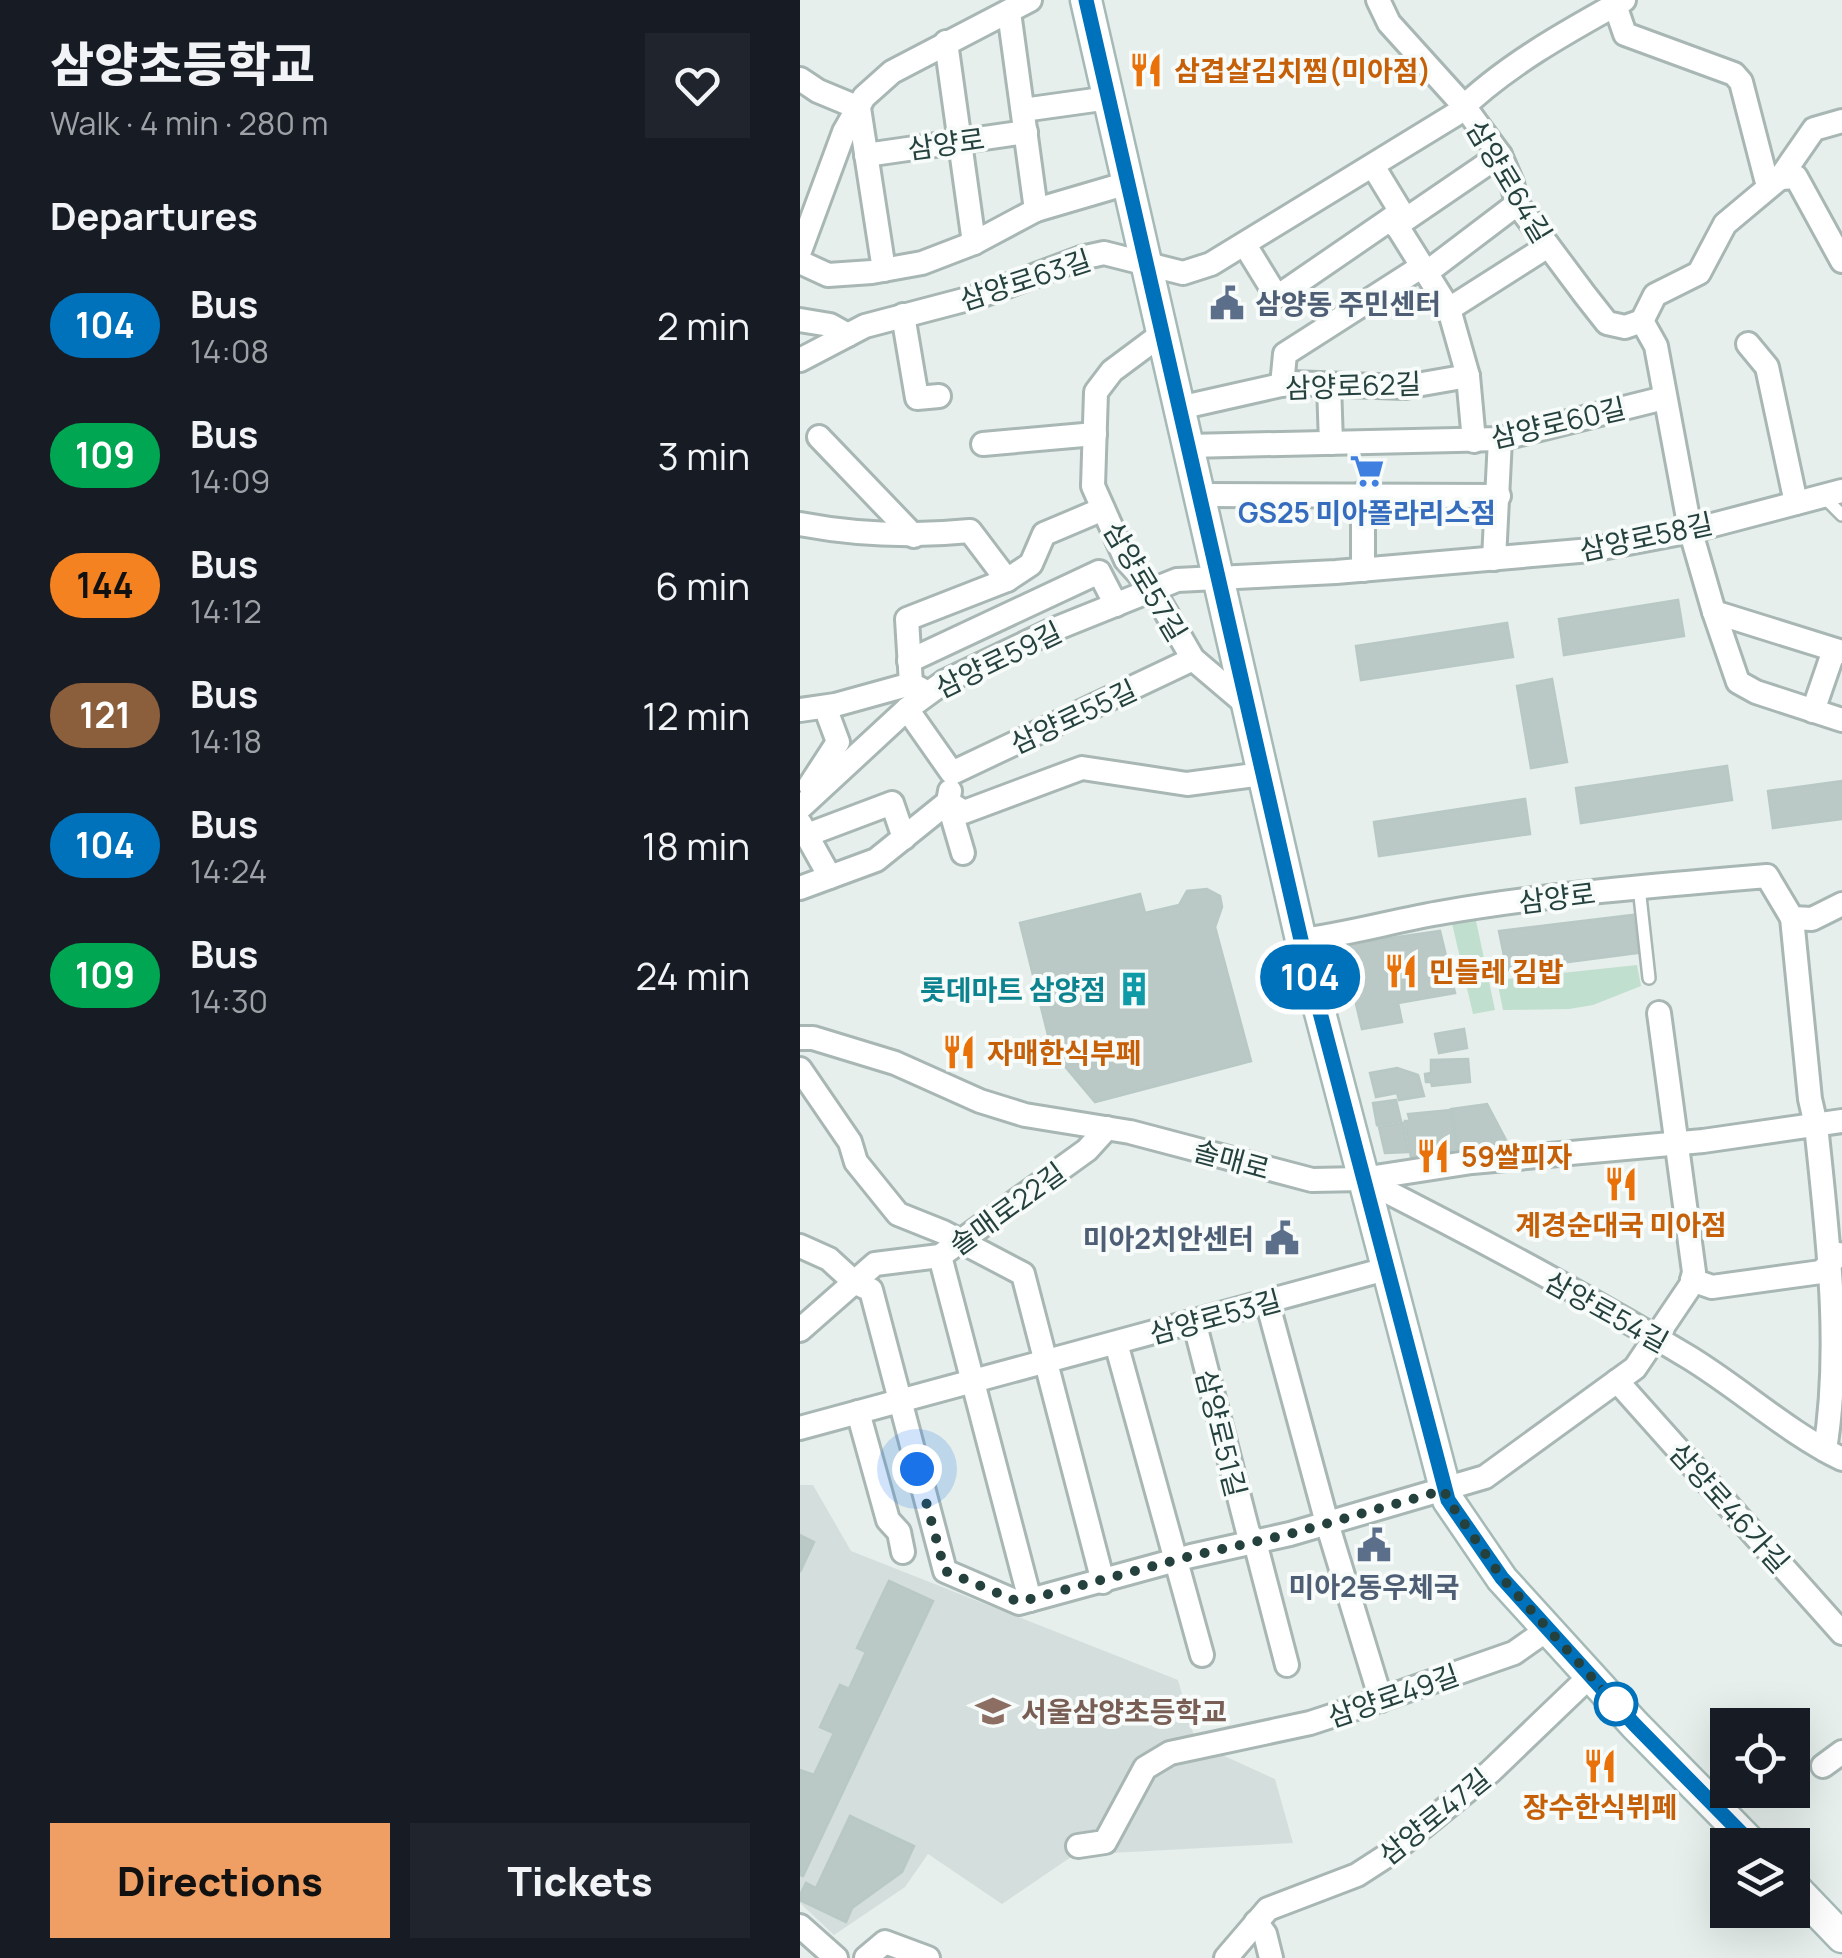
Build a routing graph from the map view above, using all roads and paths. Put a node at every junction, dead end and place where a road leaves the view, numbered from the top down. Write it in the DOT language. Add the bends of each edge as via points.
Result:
graph roads {
  1 [pos="1086,0"];
  2 [pos="1378,0"];
  3 [pos="1620,3"];
  4 [pos="1019,6"];
  5 [pos="946,42"];
  6 [pos="800,79"];
  7 [pos="1109,98"];
  8 [pos="1464,106"];
  9 [pos="859,108"];
  10 [pos="1024,121"];
  11 [pos="1842,121"];
  12 [pos="960,141"];
  13 [pos="866,155"];
  14 [pos="1500,155"];
  15 [pos="1373,166"];
  16 [pos="1780,178"];
  17 [pos="1128,183"];
  18 [pos="1516,204"];
  19 [pos="1036,210"];
  20 [pos="1394,222"];
  21 [pos="974,243"];
  22 [pos="1244,244"];
  23 [pos="1548,246"];
  24 [pos="800,251"];
  25 [pos="800,262"];
  26 [pos="1842,262"];
  27 [pos="1146,263"];
  28 [pos="884,270"];
  29 [pos="1424,270"];
  30 [pos="1449,309"];
  31 [pos="903,315"];
  32 [pos="800,320"];
  33 [pos="1642,321"];
  34 [pos="1162,334"];
  35 [pos="848,335"];
  36 [pos="1748,344"];
  37 [pos="800,360"];
  38 [pos="1468,376"];
  39 [pos="1282,385"];
  40 [pos="1330,385"];
  41 [pos="939,396"];
  42 [pos="1664,398"];
  43 [pos="1180,408"];
  44 [pos="1095,434"];
  45 [pos="819,437"];
  46 [pos="1500,439"];
  47 [pos="1474,441"];
  48 [pos="1331,443"];
  49 [pos="983,444"];
  50 [pos="1188,446"];
  51 [pos="1364,493"];
  52 [pos="1832,493"];
  53 [pos="1199,495"];
  54 [pos="1499,496"];
  55 [pos="1796,503"];
  56 [pos="1103,509"];
  57 [pos="1842,516"];
  58 [pos="800,524"];
  59 [pos="1690,529"];
  60 [pos="914,536"];
  61 [pos="1494,559"];
  62 [pos="1363,570"];
  63 [pos="1218,579"];
  64 [pos="1007,580"];
  65 [pos="1153,590"];
  66 [pos="1116,605"];
  67 [pos="1714,612"];
  68 [pos="1838,651"];
  69 [pos="1192,660"];
  70 [pos="916,679"];
  71 [pos="1246,704"];
  72 [pos="825,708"];
  73 [pos="907,709"];
  74 [pos="1813,710"];
  75 [pos="800,712"];
  76 [pos="1842,720"];
  77 [pos="952,773"];
  78 [pos="1262,774"];
  79 [pos="800,793"];
  80 [pos="948,802"];
  81 [pos="800,808"];
  82 [pos="803,829"];
  83 [pos="904,838"];
  84 [pos="964,853"];
  85 [pos="830,877"];
  86 [pos="1638,887"];
  87 [pos="800,888"];
  88 [pos="1842,904"];
  89 [pos="1792,918"];
  90 [pos="1301,940"];
  91 [pos="1649,978"];
  92 [pos="1660,1013"];
  93 [pos="800,1038"];
  94 [pos="800,1069"];
  95 [pos="1842,1121"];
  96 [pos="1816,1125"];
  97 [pos="1107,1128"];
  98 [pos="1678,1143"];
  99 [pos="1362,1179"];
  100 [pos="959,1241"];
  101 [pos="800,1246"];
  102 [pos="940,1256"];
  103 [pos="1836,1258"];
  104 [pos="1386,1269"];
  105 [pos="1692,1280"];
  106 [pos="854,1282"];
  107 [pos="1268,1301"];
  108 [pos="1194,1322"];
  109 [pos="800,1330"];
  110 [pos="1657,1338"];
  111 [pos="1116,1342"];
  112 [pos="1044,1362"];
  113 [pos="973,1381"];
  114 [pos="1617,1381"];
  115 [pos="899,1401"];
  116 [pos="858,1412"];
  117 [pos="800,1428"];
  118 [pos="1834,1454"];
  119 [pos="1444,1490"];
  120 [pos="1326,1523"];
  121 [pos="1255,1542"];
  122 [pos="904,1552"];
  123 [pos="1177,1560"];
  124 [pos="1103,1582"];
  125 [pos="1030,1600"];
  126 [pos="1548,1630"];
  127 [pos="1842,1633"];
  128 [pos="1202,1655"];
  129 [pos="1286,1666"];
  130 [pos="1590,1676"];
  131 [pos="1381,1700"];
  132 [pos="1738,1828"];
  133 [pos="1078,1846"];
  134 [pos="1810,1901"];
  135 [pos="1256,1922"];
  136 [pos="1838,1925"];
  137 [pos="800,1926"];
  138 [pos="836,1958"];
  139 [pos="866,1958"];
  140 [pos="928,1958"];
  141 [pos="1226,1958"];
  142 [pos="1271,1958"];
  1 -- 7 [label="main road"];
  2 -- 8 [label="street" via="1389,23"];
  3 -- 8 [label="street, 삼양로64길" via="1569,30"];
  3 -- 16 [label="street, 삼양로64길" via="1626,34 1734,74 1766,178"];
  4 -- 5 [label="street"];
  4 -- 10 [label="street"];
  5 -- 9 [label="street" via="892,72"];
  5 -- 12 [label="street"];
  6 -- 9 [label="street"];
  7 -- 10 [label="street, 삼양로"];
  7 -- 17 [label="main road"];
  8 -- 14 [label="street, 삼양로64길"];
  8 -- 15 [label="street, 삼양로64길"];
  9 -- 13 [label="street"];
  9 -- 24 [label="street"];
  10 -- 12 [label="street, 삼양로"];
  10 -- 19 [label="street"];
  11 -- 16 [label="street" via="1814,129"];
  12 -- 13 [label="street, 삼양로"];
  12 -- 21 [label="street"];
  13 -- 28 [label="street"];
  14 -- 18 [label="street, 삼양로64길"];
  14 -- 20 [label="street"];
  15 -- 20 [label="street" via="1401,212"];
  15 -- 22 [label="street, 삼양로64길"];
  16 -- 26 [label="street" via="1796,177"];
  16 -- 33 [label="street" via="1725,224 1700,273 1655,296"];
  17 -- 19 [label="street"];
  17 -- 27 [label="main road"];
  18 -- 23 [label="street, 삼양로64길"];
  18 -- 29 [label="street"];
  19 -- 21 [label="street"];
  20 -- 22 [label="street" via="1277,297"];
  20 -- 29 [label="street"];
  21 -- 28 [label="street"];
  22 -- 27 [label="street, 삼양로64길" via="1183,273"];
  23 -- 30 [label="street"];
  23 -- 33 [label="street, 삼양로64길" via="1608,323"];
  25 -- 28 [label="street" via="828,275"];
  27 -- 31 [label="street, 삼양로63길" via="1104,253"];
  27 -- 34 [label="main road"];
  29 -- 30 [label="street"];
  29 -- 39 [label="street" via="1285,354"];
  30 -- 38 [label="street"];
  31 -- 35 [label="street, 삼양로63길"];
  31 -- 41 [label="street" via="917,398"];
  32 -- 35 [label="street"];
  33 -- 42 [label="street" via="1656,346"];
  34 -- 43 [label="main road"];
  34 -- 44 [label="street, 삼양로57길" via="1112,371 1096,392"];
  35 -- 37 [label="street, 삼양로63길"];
  36 -- 55 [label="street" via="1767,368"];
  38 -- 40 [label="street, 삼양로62길" via="1404,387"];
  38 -- 47 [label="street"];
  39 -- 40 [label="street, 삼양로62길"];
  39 -- 43 [label="street, 삼양로62길"];
  40 -- 48 [label="street"];
  42 -- 46 [label="street, 삼양로60길"];
  42 -- 59 [label="street"];
  43 -- 50 [label="main road"];
  44 -- 49 [label="street"];
  44 -- 56 [label="street, 삼양로57길" via="1093,486"];
  45 -- 60 [label="street"];
  46 -- 47 [label="street, 삼양로60길"];
  46 -- 54 [label="street"];
  47 -- 48 [label="street, 삼양로60길"];
  48 -- 50 [label="street, 삼양로60길"];
  50 -- 53 [label="main road"];
  51 -- 53 [label="street"];
  51 -- 54 [label="street"];
  51 -- 62 [label="street"];
  52 -- 55 [label="street, 삼양로58길"];
  52 -- 57 [label="lane, 삼양로58길"];
  53 -- 63 [label="main road"];
  54 -- 61 [label="street"];
  55 -- 59 [label="street, 삼양로58길"];
  56 -- 64 [label="street" via="1044,534 1031,564"];
  56 -- 65 [label="street, 삼양로57길" via="1126,560"];
  58 -- 60 [label="street"];
  59 -- 61 [label="street, 삼양로58길" via="1591,550"];
  59 -- 67 [label="street"];
  60 -- 64 [label="street" via="970,531"];
  61 -- 62 [label="street, 삼양로58길"];
  62 -- 63 [label="street, 삼양로58길"];
  63 -- 65 [label="street, 삼양로59길" via="1177,580"];
  63 -- 71 [label="main road"];
  64 -- 70 [label="street" via="907,619"];
  65 -- 66 [label="street, 삼양로59길"];
  65 -- 69 [label="street, 삼양로57길"];
  66 -- 70 [label="street, 삼양로59길" via="944,682"];
  66 -- 70 [label="street, 삼양로59길" via="1099,572"];
  67 -- 68 [label="street"];
  67 -- 74 [label="street" via="1738,682"];
  68 -- 74 [label="street"];
  69 -- 71 [label="street, 삼양로57길"];
  69 -- 77 [label="street, 삼양로55길"];
  70 -- 72 [label="street"];
  70 -- 73 [label="street, 삼양로59길"];
  71 -- 78 [label="main road"];
  72 -- 75 [label="street"];
  72 -- 79 [label="street" via="838,742"];
  73 -- 77 [label="street"];
  73 -- 81 [label="street, 삼양로59길"];
  74 -- 76 [label="street"];
  77 -- 80 [label="street"];
  78 -- 80 [label="street, 삼양로55길" via="1187,784 1082,768 964,812"];
  78 -- 90 [label="main road"];
  80 -- 83 [label="street"];
  80 -- 84 [label="street"];
  82 -- 83 [label="street" via="892,803"];
  82 -- 85 [label="street"];
  83 -- 85 [label="street" via="876,860"];
  85 -- 87 [label="street"];
  86 -- 89 [label="street, 삼양로" via="1768,876"];
  86 -- 90 [label="street, 삼양로" via="1446,911"];
  86 -- 91 [label="lane"];
  88 -- 89 [label="street" via="1812,920"];
  89 -- 96 [label="street"];
  90 -- 99 [label="main road"];
  92 -- 98 [label="street"];
  93 -- 97 [label="street, 솔매로" via="895,1063 1010,1110"];
  94 -- 100 [label="street" via="850,1142 856,1162 898,1214"];
  95 -- 96 [label="street, 솔매로"];
  96 -- 98 [label="street, 솔매로"];
  96 -- 103 [label="street"];
  97 -- 99 [label="street, 솔매로" via="1312,1180"];
  97 -- 100 [label="street, 솔매로22길" via="1087,1150"];
  98 -- 99 [label="street, 솔매로"];
  98 -- 105 [label="street"];
  99 -- 104 [label="main road"];
  99 -- 110 [label="street, 삼양로54길"];
  100 -- 102 [label="street, 솔매로22길"];
  100 -- 112 [label="street" via="1023,1274"];
  101 -- 106 [label="street"];
  102 -- 106 [label="street, 솔매로22길" via="875,1264"];
  102 -- 113 [label="street"];
  103 -- 105 [label="street" via="1821,1272 1712,1286"];
  103 -- 118 [label="street"];
  104 -- 107 [label="street, 삼양로53길"];
  104 -- 119 [label="main road"];
  105 -- 110 [label="street"];
  106 -- 109 [label="street, 솔매로22길"];
  106 -- 115 [label="street" via="871,1290"];
  107 -- 108 [label="street, 삼양로53길"];
  107 -- 120 [label="street"];
  108 -- 111 [label="street, 삼양로53길"];
  108 -- 121 [label="street, 삼양로51길"];
  110 -- 114 [label="street" via="1636,1368"];
  110 -- 118 [label="street, 삼양로54길"];
  111 -- 112 [label="street, 삼양로53길"];
  111 -- 123 [label="street"];
  112 -- 113 [label="street, 삼양로53길"];
  112 -- 124 [label="street"];
  113 -- 115 [label="street, 삼양로53길"];
  113 -- 125 [label="street"];
  114 -- 119 [label="street" via="1485,1478"];
  114 -- 127 [label="street, 삼양로46가길"];
  115 -- 116 [label="street, 삼양로53길"];
  115 -- 125 [label="street" via="945,1571 1019,1602"];
  116 -- 117 [label="street, 삼양로53길"];
  116 -- 122 [label="street" via="888,1520"];
  119 -- 120 [label="street"];
  119 -- 126 [label="main road" via="1502,1578"];
  120 -- 121 [label="street"];
  120 -- 131 [label="street"];
  121 -- 123 [label="street"];
  121 -- 129 [label="street, 삼양로51길"];
  123 -- 124 [label="street"];
  123 -- 128 [label="street"];
  124 -- 125 [label="street"];
  126 -- 130 [label="main road"];
  126 -- 131 [label="street, 삼양로49길" via="1514,1653"];
  130 -- 132 [label="main road"];
  130 -- 135 [label="street, 삼양로47길" via="1392,1853 1358,1876 1268,1909"];
  131 -- 133 [label="street, 삼양로49길" via="1310,1723 1170,1753 1145,1768 1105,1842"];
  134 -- 136 [label="main road"];
  135 -- 141 [label="street, 삼양로47길"];
  135 -- 142 [label="street"];
  137 -- 138 [label="street"];
  139 -- 140 [label="street" via="885,1942"];
}
